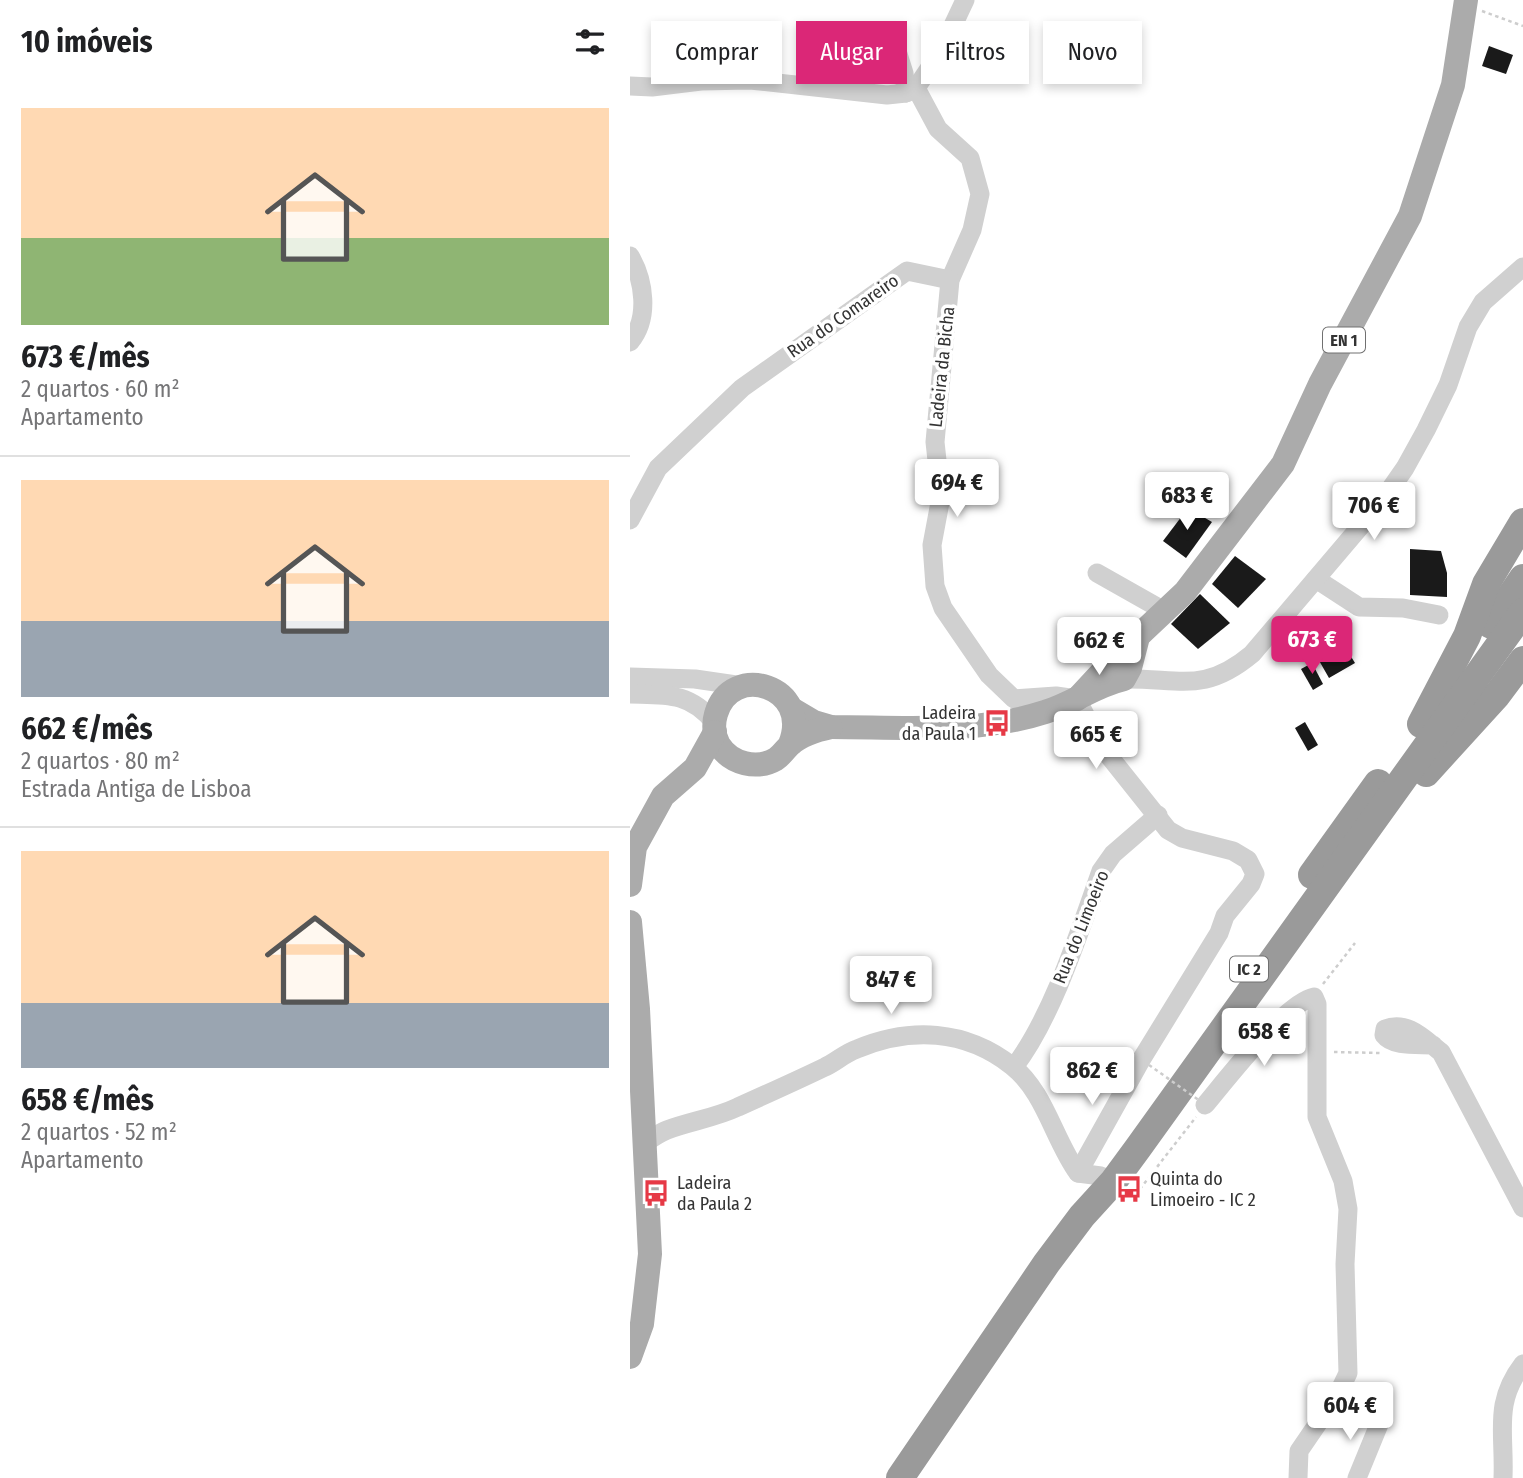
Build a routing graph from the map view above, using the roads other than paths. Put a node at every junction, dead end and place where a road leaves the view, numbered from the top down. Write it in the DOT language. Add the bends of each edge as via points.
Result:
graph roads {
  1 [pos="965,0"];
  2 [pos="1465,3"];
  3 [pos="907,81"];
  4 [pos="630,86"];
  5 [pos="911,91"];
  6 [pos="630,256"];
  7 [pos="1523,267"];
  8 [pos="1514,278"];
  9 [pos="950,280"];
  10 [pos="630,342"];
  11 [pos="630,520"];
  12 [pos="1523,522"];
  13 [pos="1097,573"];
  14 [pos="1523,578"];
  15 [pos="1316,579"];
  16 [pos="1166,612"];
  17 [pos="1523,612"];
  18 [pos="1438,615"];
  19 [pos="1129,654"];
  20 [pos="1523,660"];
  21 [pos="630,677"];
  22 [pos="1154,680"];
  23 [pos="743,686"];
  24 [pos="630,694"];
  25 [pos="1077,699"];
  26 [pos="792,709"];
  27 [pos="1422,724"];
  28 [pos="715,727"];
  29 [pos="831,727"];
  30 [pos="790,744"];
  31 [pos="739,762"];
  32 [pos="695,768"];
  33 [pos="1158,816"];
  34 [pos="1369,828"];
  35 [pos="630,884"];
  36 [pos="630,922"];
  37 [pos="1383,1047"];
  38 [pos="1014,1068"];
  39 [pos="1202,1103"];
  40 [pos="644,1143"];
  41 [pos="1090,1175"];
  42 [pos="1523,1208"];
  43 [pos="1082,1216"];
  44 [pos="630,1357"];
  45 [pos="1523,1364"];
  46 [pos="1380,1422"];
  47 [pos="900,1478"];
  48 [pos="1298,1478"];
  49 [pos="1357,1478"];
  50 [pos="1503,1478"];
  1 -- 5 [label="street" via="941,51"];
  2 -- 16 [label="main road, EN 1" via="1452,85 1410,216 1320,384 1283,464"];
  3 -- 5 [label="street"];
  4 -- 5 [label="street" via="750,80 850,93"];
  5 -- 9 [label="street" via="938,129 971,158 980,194"];
  6 -- 10 [label="street" via="639,271 643,304"];
  7 -- 8 [label="street"];
  8 -- 15 [label="street" via="1483,302 1468,327 1448,385 1405,468"];
  9 -- 11 [label="street, Rua do Comareiro" via="907,271 742,388 658,468"];
  9 -- 25 [label="street, Ladeira da Bicha" via="935,442 941,497 932,545 935,586 943,608 1006,693 1014,699"];
  12 -- 27 [label="highway" via="1486,584 1461,649"];
  13 -- 16 [label="street"];
  14 -- 27 [label="highway, IC 2"];
  15 -- 18 [label="street" via="1359,607"];
  15 -- 22 [label="street" via="1234,669 1211,680"];
  16 -- 19 [label="main road, EN 1"];
  17 -- 34 [label="highway, IC 2"];
  19 -- 22 [label="street"];
  19 -- 22 [label="street"];
  19 -- 25 [label="main road, EN 1" via="1102,684"];
  20 -- 34 [label="highway" via="1410,791"];
  21 -- 23 [label="street"];
  23 -- 26 [label="main road" via="766,686 786,699"];
  23 -- 28 [label="main road" via="723,699"];
  24 -- 28 [label="street" via="682,698 697,705"];
  25 -- 29 [label="main road, EN 1" via="997,723"];
  25 -- 33 [label="street" via="1101,746"];
  26 -- 29 [label="main road, EN 1"];
  26 -- 30 [label="main road" via="795,727"];
  27 -- 41 [label="highway, IC 2" via="1339,835 1233,992"];
  28 -- 31 [label="main road" via="719,745"];
  28 -- 32 [label="main road"];
  29 -- 30 [label="main road, EN 1"];
  30 -- 31 [label="main road" via="773,761"];
  31 -- 32 [label="main road" via="711,762"];
  32 -- 35 [label="main road" via="657,806 635,848"];
  33 -- 38 [label="street, Rua do Limoeiro" via="1113,854 1101,871 1049,1005"];
  33 -- 41 [label="street" via="1168,830 1182,838 1233,851 1248,860 1255,874 1225,916"];
  34 -- 43 [label="highway, IC 2" via="1121,1171"];
  36 -- 40 [label="main road"];
  37 -- 42 [label="street" via="1385,1029 1405,1026 1441,1052"];
  38 -- 40 [label="street" via="965,1041 924,1033 890,1037 853,1050 731,1110 667,1130"];
  38 -- 41 [label="street" via="1030,1086 1066,1156"];
  39 -- 48 [label="street" via="1277,1023 1314,997 1317,1117 1343,1181 1348,1209 1348,1373 1299,1451"];
  40 -- 44 [label="main road" via="650,1254 642,1324"];
  41 -- 43 [label="highway, IC 2"];
  43 -- 47 [label="highway, IC 2"];
  45 -- 50 [label="street" via="1502,1405"];
  46 -- 49 [label="street"];
}
